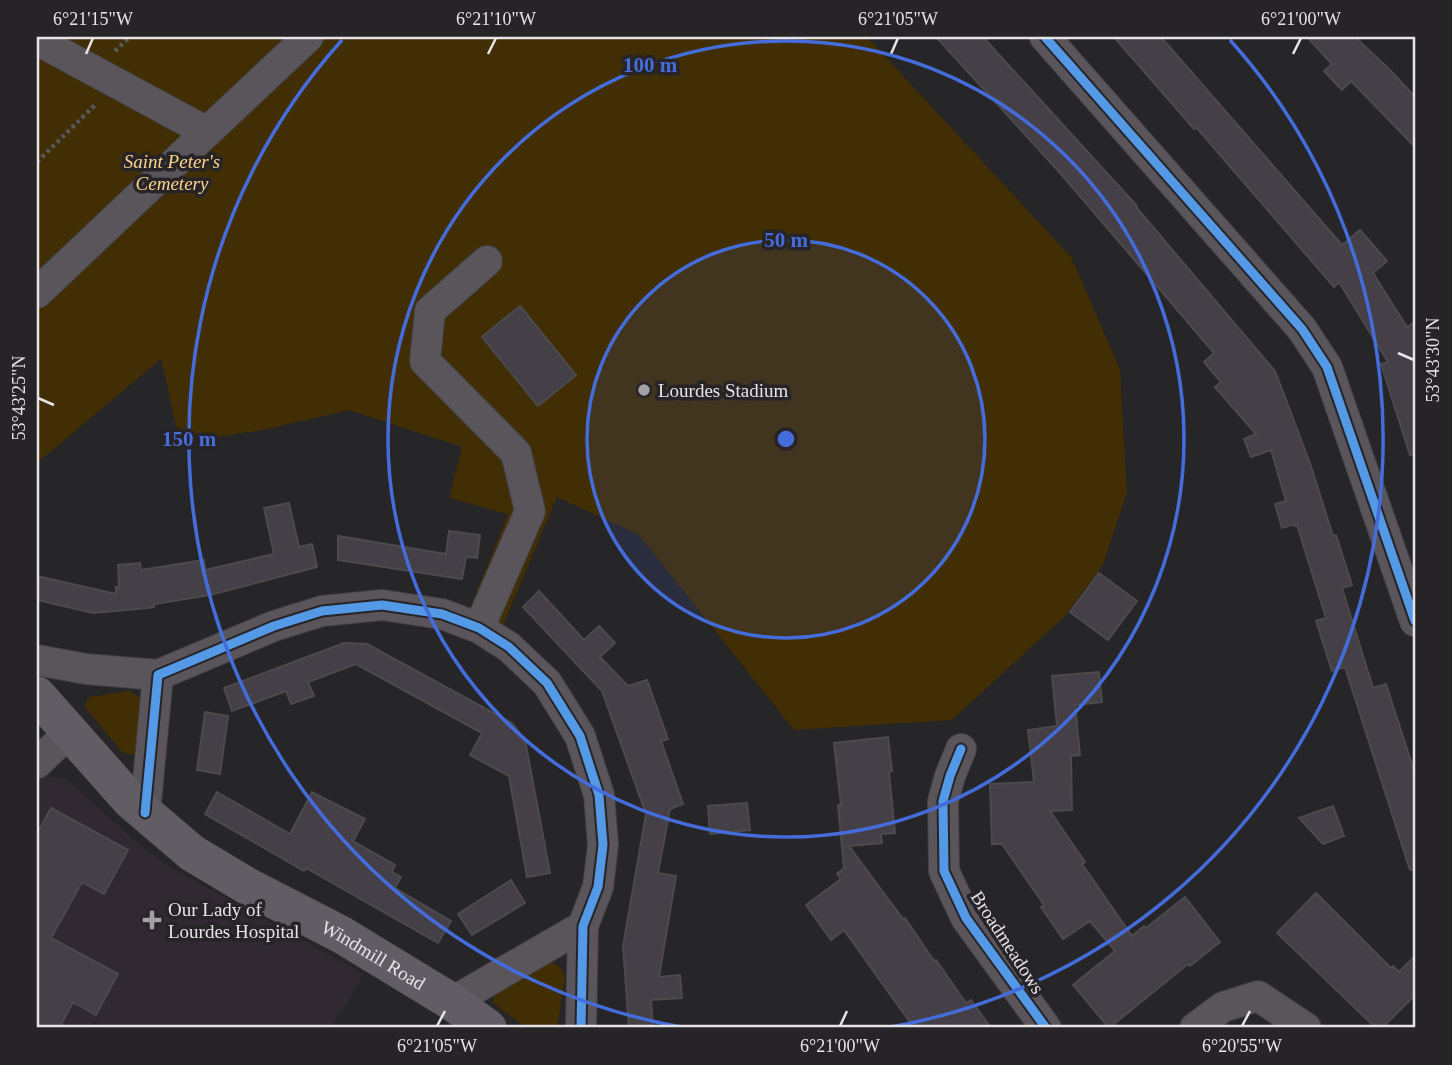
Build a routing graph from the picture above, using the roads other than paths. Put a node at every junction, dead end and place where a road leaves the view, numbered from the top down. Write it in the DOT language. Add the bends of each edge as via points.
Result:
graph roads {
  1 [pos="308,37"];
  2 [pos="1045,37"];
  3 [pos="37,40"];
  4 [pos="207,132"];
  5 [pos="487,261"];
  6 [pos="37,293"];
  7 [pos="1415,621"];
  8 [pos="479,628"];
  9 [pos="37,660"];
  10 [pos="158,675"];
  11 [pos="37,695"];
  12 [pos="69,733"];
  13 [pos="961,749"];
  14 [pos="37,763"];
  15 [pos="145,813"];
  16 [pos="583,926"];
  17 [pos="452,1002"];
  18 [pos="488,1028"];
  19 [pos="581,1028"];
  20 [pos="1046,1028"];
  21 [pos="1195,1028"];
  22 [pos="1307,1028"];
  1 -- 4 [label="street"];
  2 -- 7 [label="street" via="1302,329 1326,367"];
  3 -- 4 [label="street"];
  4 -- 6 [label="street"];
  5 -- 8 [label="street" via="430,311 425,361 516,453 530,511"];
  8 -- 10 [label="street" via="442,614 382,605 322,611"];
  8 -- 16 [label="street" via="547,683 580,736 599,795 603,845 598,887"];
  9 -- 10 [label="street"];
  10 -- 15 [label="street"];
  11 -- 12 [label="main road, Windmill Road"];
  12 -- 14 [label="street"];
  12 -- 15 [label="main road, Windmill Road"];
  13 -- 20 [label="street, Broadmeadows" via="943,801 944,871 967,918"];
  15 -- 17 [label="main road, Windmill Road" via="192,853"];
  16 -- 17 [label="street"];
  16 -- 19 [label="street"];
  17 -- 18 [label="main road, Windmill Road"];
  21 -- 22 [label="street" via="1223,1007 1258,996"];
}
